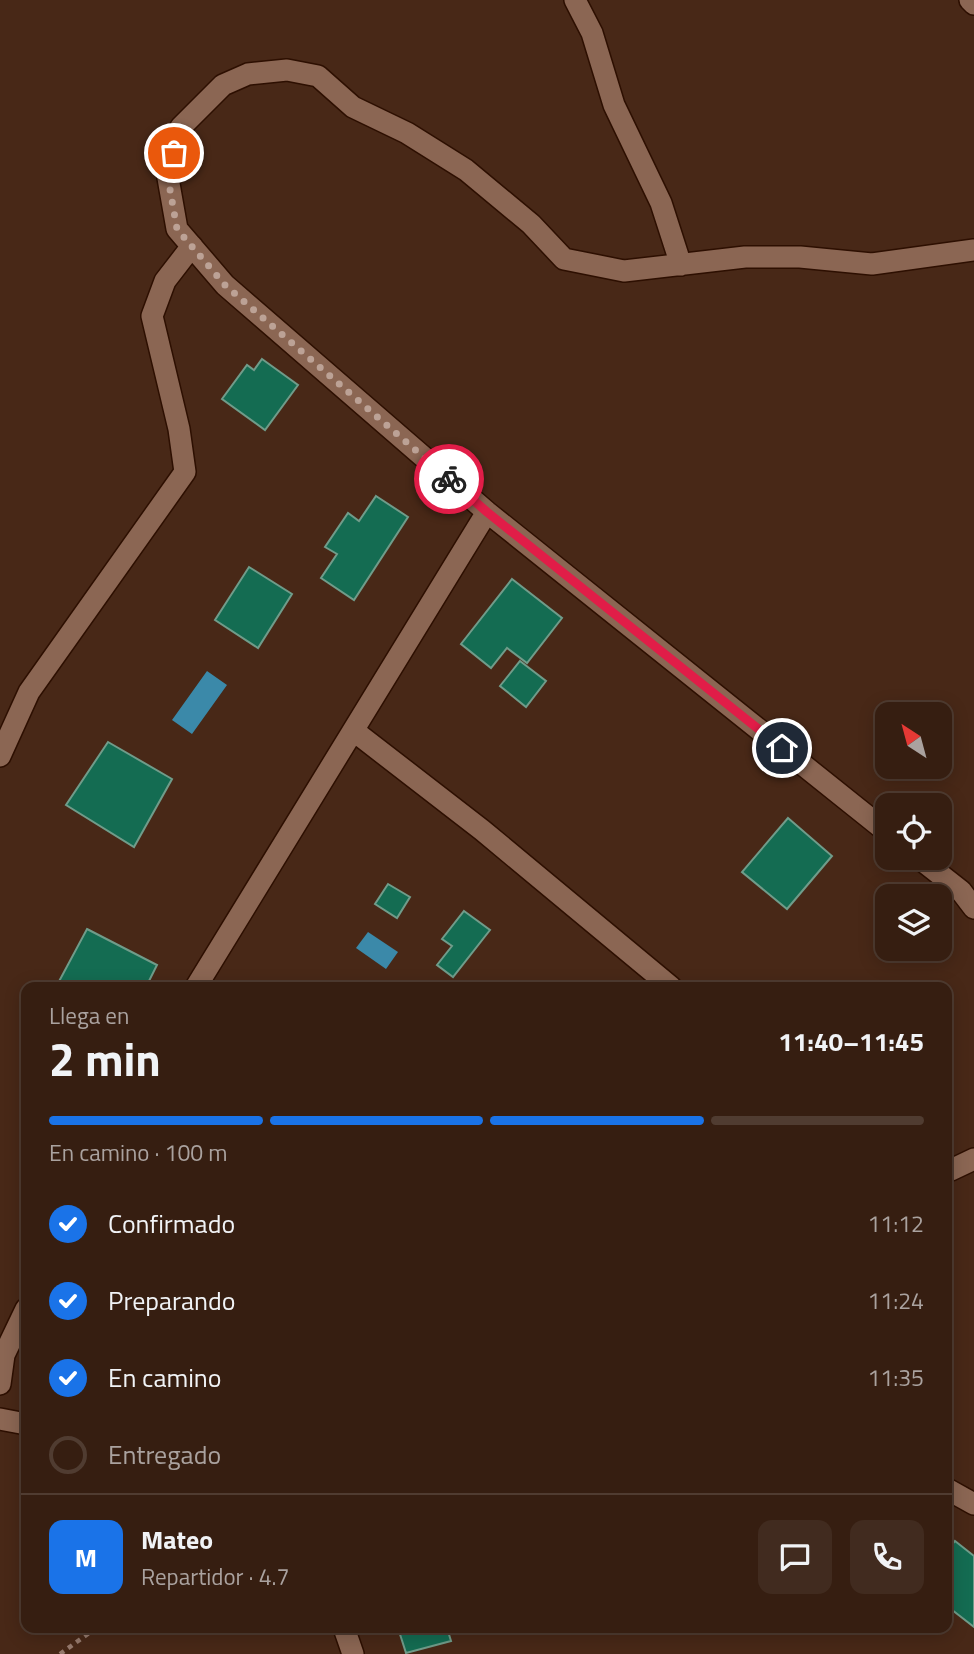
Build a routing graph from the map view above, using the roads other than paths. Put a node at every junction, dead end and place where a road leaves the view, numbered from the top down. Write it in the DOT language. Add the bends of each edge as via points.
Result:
graph roads {
  1 [pos="575,0"];
  2 [pos="970,0"];
  3 [pos="974,4"];
  4 [pos="192,246"];
  5 [pos="974,250"];
  6 [pos="681,265"];
  7 [pos="487,512"];
  8 [pos="354,731"];
  9 [pos="0,756"];
  10 [pos="875,822"];
  11 [pos="934,870"];
  12 [pos="974,908"];
  13 [pos="199,982"];
  14 [pos="665,982"];
  15 [pos="974,1159"];
  16 [pos="952,1170"];
  17 [pos="21,1319"];
  18 [pos="0,1378"];
  19 [pos="0,1384"];
  20 [pos="0,1419"];
  21 [pos="21,1423"];
  22 [pos="952,1492"];
  23 [pos="974,1504"];
  24 [pos="346,1633"];
  25 [pos="353,1654"];
  1 -- 6 [label="street" via="592,33 614,105 661,203"];
  2 -- 3 [label="street"];
  4 -- 6 [label="street" via="177,229 168,178 181,127 223,85 248,74 287,70 318,76 353,107 407,133 466,170 531,224 564,259 624,271"];
  4 -- 7 [label="street" via="225,285"];
  4 -- 9 [label="street" via="165,281 152,316 185,472 29,692"];
  5 -- 6 [label="street" via="872,264 745,257"];
  7 -- 8 [label="street"];
  7 -- 10 [label="street"];
  8 -- 13 [label="street"];
  8 -- 14 [label="street"];
  11 -- 12 [label="street"];
  15 -- 16 [label="street"];
  17 -- 18 [label="street" via="4,1355"];
  18 -- 19 [label="street"];
  20 -- 21 [label="street"];
  22 -- 23 [label="street"];
  24 -- 25 [label="street"];
}
